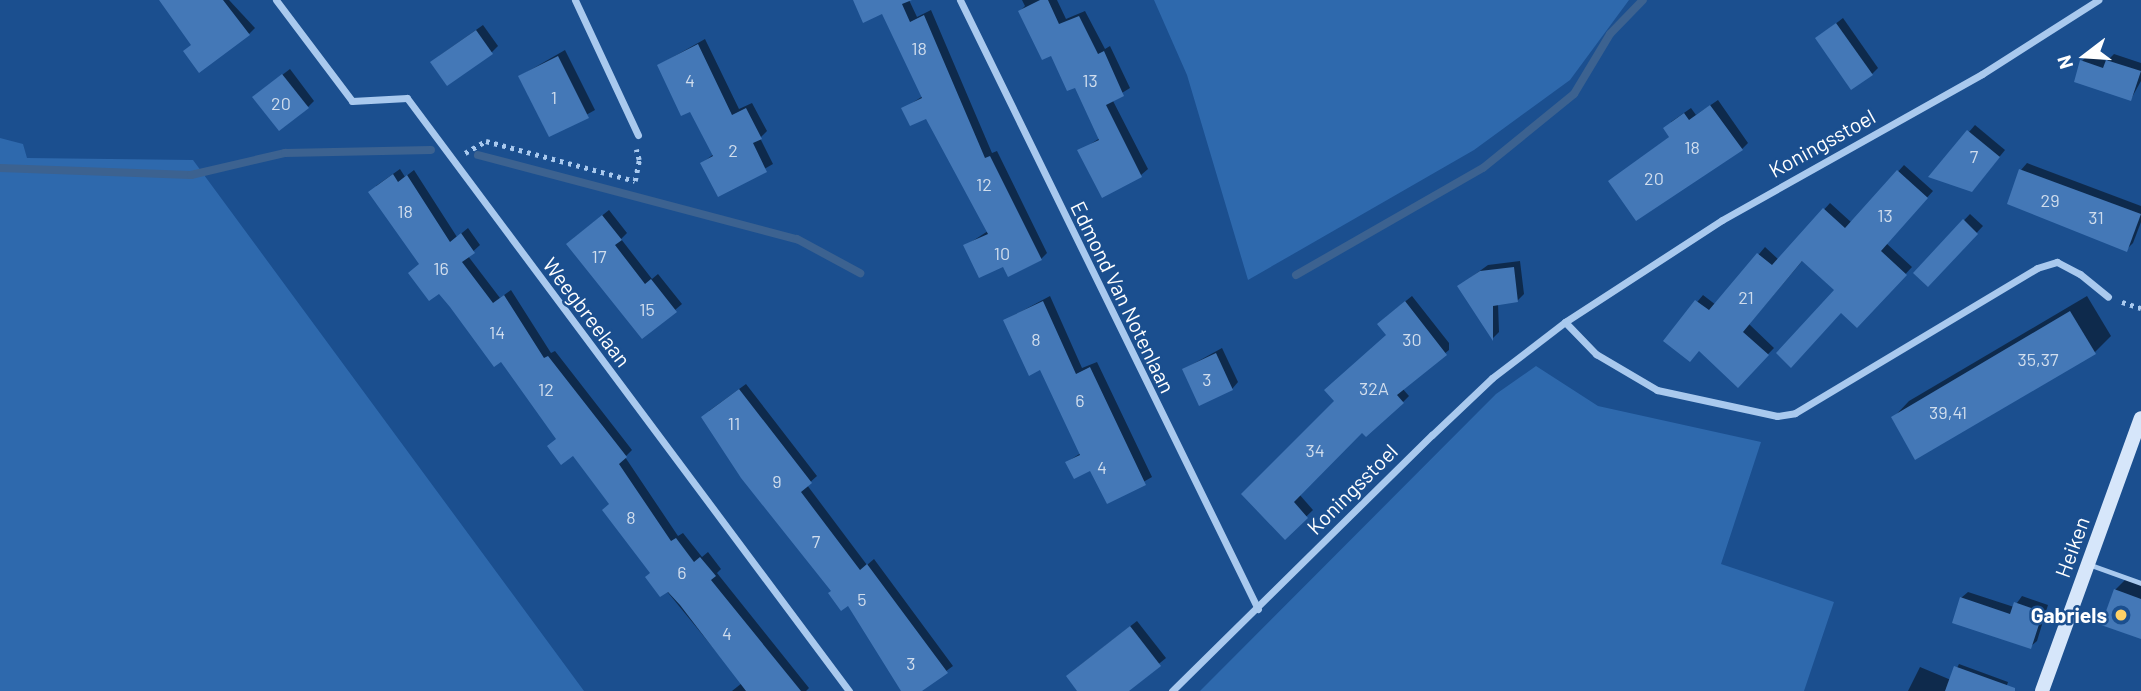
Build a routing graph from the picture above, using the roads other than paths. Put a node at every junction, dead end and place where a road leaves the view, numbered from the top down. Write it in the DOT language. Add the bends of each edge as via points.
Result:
graph roads {
  1 [pos="276,0"];
  2 [pos="575,0"];
  3 [pos="961,0"];
  4 [pos="2098,0"];
  5 [pos="638,135"];
  6 [pos="2108,297"];
  7 [pos="1565,322"];
  8 [pos="2141,418"];
  9 [pos="2088,564"];
  10 [pos="2141,583"];
  11 [pos="1258,609"];
  12 [pos="849,691"];
  13 [pos="1172,691"];
  14 [pos="2042,691"];
  1 -- 12 [label="street, Weegbreelaan" via="352,102 407,99"];
  2 -- 5 [label="street"];
  3 -- 11 [label="street, Edmond Van Notenlaan"];
  4 -- 7 [label="street, Koningsstoel" via="1982,74 1722,220"];
  6 -- 7 [label="street" via="2057,262 2037,268 1795,413 1777,416 1657,390 1596,354"];
  7 -- 11 [label="street, Koningsstoel" via="1492,378"];
  8 -- 9 [label="main road, Heiken"];
  9 -- 10 [label="lane"];
  9 -- 14 [label="main road, Heiken"];
  11 -- 13 [label="street, Koningsstoel"];
}
